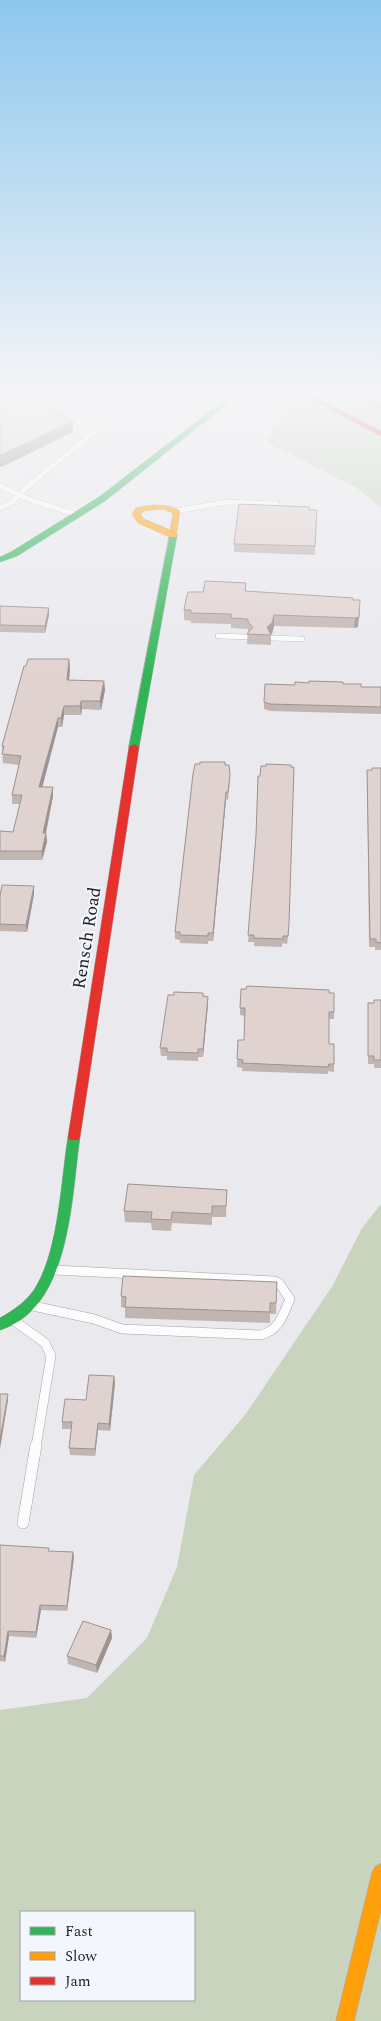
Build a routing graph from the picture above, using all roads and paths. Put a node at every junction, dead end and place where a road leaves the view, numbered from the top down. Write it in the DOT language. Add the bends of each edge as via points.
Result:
graph roads {
  1 [pos="11,490"];
  2 [pos="24,490"];
  3 [pos="113,490"];
  4 [pos="20,494"];
  5 [pos="277,504"];
  6 [pos="0,508"];
  7 [pos="176,511"];
  8 [pos="78,515"];
  9 [pos="173,534"];
  10 [pos="1,559"];
  11 [pos="218,636"];
  12 [pos="248,637"];
  13 [pos="272,638"];
  14 [pos="302,639"];
  15 [pos="52,1270"];
  16 [pos="29,1305"];
  17 [pos="12,1318"];
  18 [pos="0,1325"];
  19 [pos="23,1522"];
  20 [pos="381,1874"];
  21 [pos="345,2021"];
  1 -- 4 [label="lane"];
  2 -- 4 [label="lane"];
  3 -- 8 [label="main road"];
  4 -- 6 [label="lane"];
  4 -- 8 [label="lane"];
  5 -- 7 [label="lane" via="210,502"];
  7 -- 9 [label="main road, Rensch Road"];
  7 -- 9 [label="main road" via="155,507 138,510 136,514 141,521"];
  8 -- 10 [label="main road"];
  9 -- 15 [label="main road, Rensch Road" via="134,749"];
  11 -- 12 [label="lane"];
  13 -- 14 [label="lane"];
  15 -- 16 [label="main road, Rensch Road" via="47,1283"];
  15 -- 16 [label="lane" via="274,1281 290,1299 275,1330 260,1335 122,1329 94,1319"];
  16 -- 17 [label="main road, Rensch Road"];
  17 -- 18 [label="main road, Rensch Road"];
  17 -- 19 [label="lane" via="45,1342 51,1356"];
  20 -- 21 [label="main road"];
}
